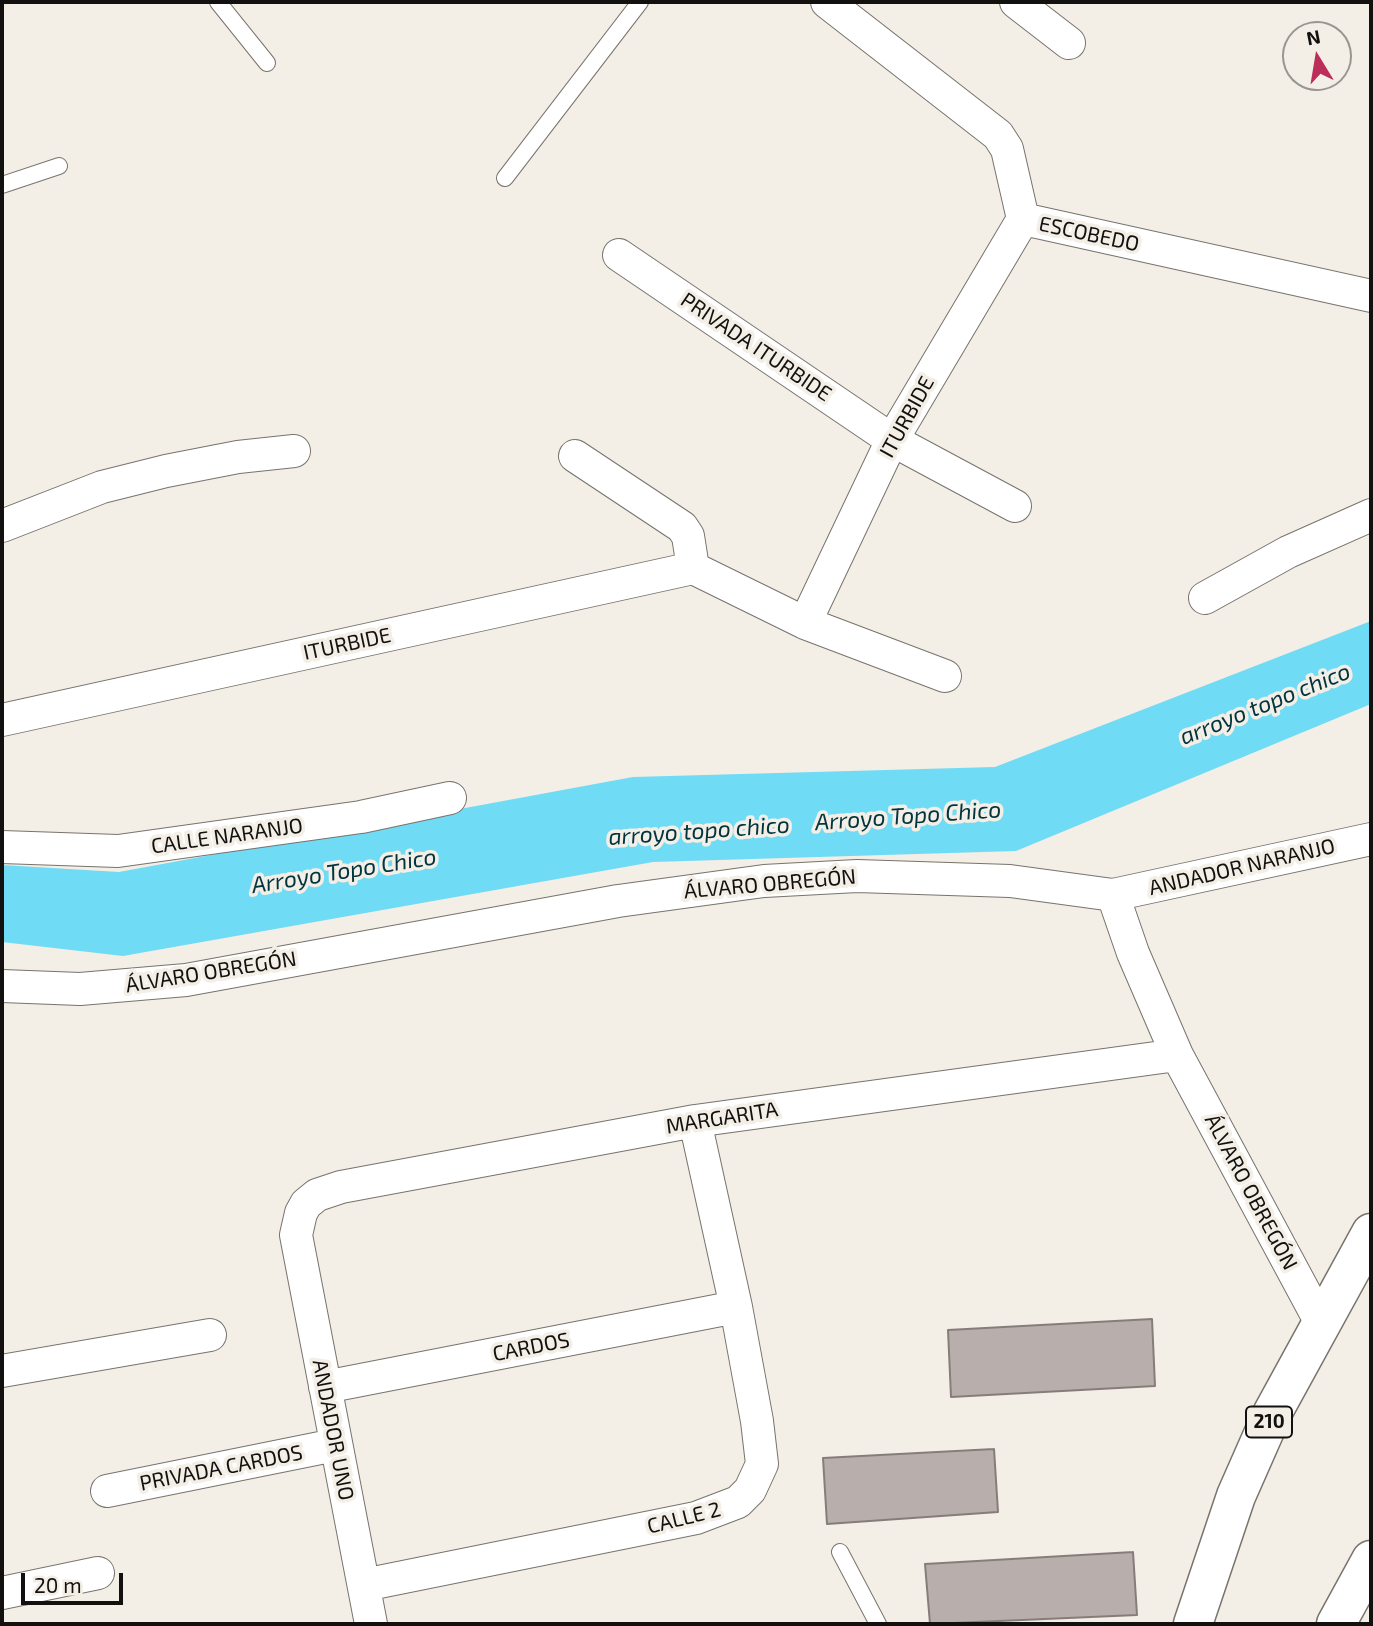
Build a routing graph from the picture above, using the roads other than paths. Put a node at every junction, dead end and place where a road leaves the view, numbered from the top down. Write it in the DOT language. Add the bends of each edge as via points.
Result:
graph roads {
  1 [pos="218,2"];
  2 [pos="640,2"];
  3 [pos="827,2"];
  4 [pos="1016,2"];
  5 [pos="1069,43"];
  6 [pos="267,63"];
  7 [pos="59,166"];
  8 [pos="505,178"];
  9 [pos="2,185"];
  10 [pos="1023,219"];
  11 [pos="619,255"];
  12 [pos="1371,296"];
  13 [pos="892,440"];
  14 [pos="294,451"];
  15 [pos="575,456"];
  16 [pos="1015,506"];
  17 [pos="1371,515"];
  18 [pos="2,526"];
  19 [pos="693,568"];
  20 [pos="1205,598"];
  21 [pos="805,623"];
  22 [pos="945,676"];
  23 [pos="2,720"];
  24 [pos="450,798"];
  25 [pos="1371,839"];
  26 [pos="2,847"];
  27 [pos="1113,895"];
  28 [pos="2,986"];
  29 [pos="1177,1055"];
  30 [pos="695,1121"];
  31 [pos="1371,1233"];
  32 [pos="296,1235"];
  33 [pos="736,1307"];
  34 [pos="1320,1321"];
  35 [pos="210,1335"];
  36 [pos="2,1371"];
  37 [pos="325,1387"];
  38 [pos="335,1445"];
  39 [pos="107,1491"];
  40 [pos="840,1552"];
  41 [pos="1371,1560"];
  42 [pos="98,1573"];
  43 [pos="364,1585"];
  44 [pos="2,1593"];
  45 [pos="372,1624"];
  46 [pos="878,1624"];
  47 [pos="1193,1624"];
  48 [pos="1336,1624"];
  1 -- 6 [label="lane"];
  2 -- 8 [label="lane"];
  3 -- 10 [label="street, ESCOBEDO" via="998,135 1007,149"];
  4 -- 5 [label="street"];
  7 -- 9 [label="lane"];
  10 -- 12 [label="street, ESCOBEDO"];
  10 -- 13 [label="street, ITURBIDE"];
  11 -- 13 [label="street, PRIVADA ITURBIDE"];
  13 -- 16 [label="street, PRIVADA ITURBIDE"];
  13 -- 21 [label="street, ITURBIDE"];
  14 -- 18 [label="street" via="238,457 115,484"];
  15 -- 19 [label="street" via="681,527 688,536"];
  17 -- 20 [label="street" via="1288,552"];
  19 -- 21 [label="street"];
  19 -- 23 [label="street, ITURBIDE"];
  21 -- 22 [label="street"];
  24 -- 26 [label="street, CALLE NARANJO" via="361,817 118,851"];
  25 -- 27 [label="street, ANDADOR NARANJO"];
  27 -- 28 [label="street, ÁLVARO OBREGÓN" via="1010,881 857,876 764,881 618,901 186,980 80,989"];
  27 -- 29 [label="street, ÁLVARO OBREGÓN"];
  29 -- 30 [label="street, MARGARITA"];
  29 -- 34 [label="street, ÁLVARO OBREGÓN"];
  30 -- 32 [label="street, MARGARITA" via="341,1187 306,1204"];
  30 -- 33 [label="street, CALLE 2"];
  31 -- 34 [label="highway, 210"];
  32 -- 37 [label="street, ANDADOR UNO"];
  33 -- 37 [label="street, CARDOS"];
  33 -- 43 [label="street, CALLE 2" via="762,1464 758,1477 738,1502 696,1518"];
  34 -- 47 [label="highway, 210" via="1236,1496"];
  35 -- 36 [label="street"];
  37 -- 38 [label="street, ANDADOR UNO"];
  38 -- 39 [label="street, PRIVADA CARDOS"];
  38 -- 43 [label="street, ANDADOR UNO"];
  40 -- 46 [label="lane"];
  41 -- 48 [label="highway"];
  42 -- 44 [label="street"];
  43 -- 45 [label="street, ANDADOR UNO"];
}
